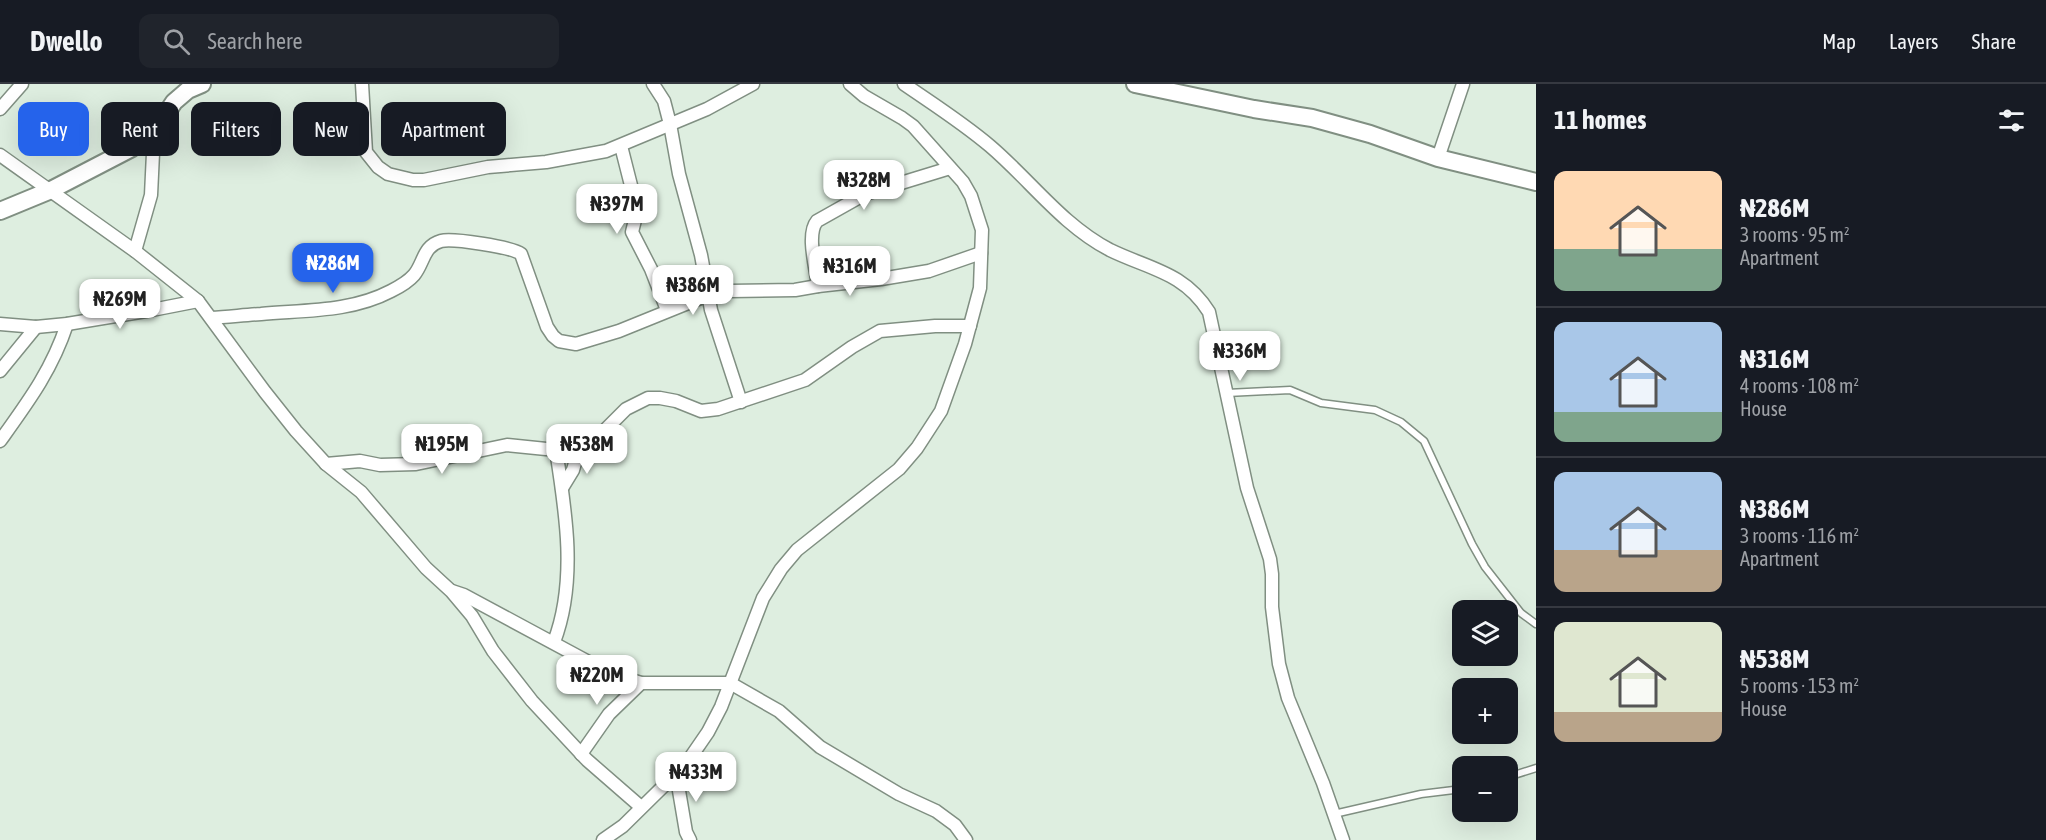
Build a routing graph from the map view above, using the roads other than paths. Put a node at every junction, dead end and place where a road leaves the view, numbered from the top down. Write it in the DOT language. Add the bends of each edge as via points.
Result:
graph roads {
  1 [pos="22,84"];
  2 [pos="362,84"];
  3 [pos="654,84"];
  4 [pos="753,84"];
  5 [pos="850,84"];
  6 [pos="904,84"];
  7 [pos="1134,84"];
  8 [pos="1463,84"];
  9 [pos="192,86"];
  10 [pos="174,102"];
  11 [pos="0,109"];
  12 [pos="670,124"];
  13 [pos="621,146"];
  14 [pos="0,155"];
  15 [pos="117,156"];
  16 [pos="153,156"];
  17 [pos="1438,158"];
  18 [pos="950,168"];
  19 [pos="1536,182"];
  20 [pos="51,190"];
  21 [pos="0,211"];
  22 [pos="135,251"];
  23 [pos="981,253"];
  24 [pos="818,286"];
  25 [pos="708,295"];
  26 [pos="198,300"];
  27 [pos="667,310"];
  28 [pos="211,318"];
  29 [pos="0,324"];
  30 [pos="67,324"];
  31 [pos="970,326"];
  32 [pos="36,327"];
  33 [pos="0,371"];
  34 [pos="1227,393"];
  35 [pos="741,402"];
  36 [pos="0,441"];
  37 [pos="579,449"];
  38 [pos="556,450"];
  39 [pos="326,464"];
  40 [pos="562,488"];
  41 [pos="451,591"];
  42 [pos="1536,624"];
  43 [pos="554,642"];
  44 [pos="641,683"];
  45 [pos="730,683"];
  46 [pos="581,754"];
  47 [pos="1536,768"];
  48 [pos="676,773"];
  49 [pos="1518,774"];
  50 [pos="1452,790"];
  51 [pos="641,807"];
  52 [pos="1334,814"];
  53 [pos="603,840"];
  54 [pos="690,840"];
  55 [pos="966,840"];
  56 [pos="1343,840"];
  1 -- 11 [label="street"];
  2 -- 13 [label="street" via="366,152 378,168 403,178 424,180 488,167 577,157"];
  3 -- 12 [label="street"];
  4 -- 12 [label="street"];
  5 -- 18 [label="street" via="913,126"];
  6 -- 34 [label="street" via="989,145 1077,229 1110,250 1156,267 1200,297 1209,312"];
  7 -- 17 [label="street" via="1312,118"];
  8 -- 17 [label="street"];
  9 -- 10 [label="street"];
  12 -- 13 [label="street"];
  12 -- 25 [label="street"];
  13 -- 27 [label="street" via="637,212 632,232"];
  14 -- 20 [label="street"];
  15 -- 20 [label="street"];
  16 -- 22 [label="street" via="151,195"];
  17 -- 19 [label="street"];
  18 -- 23 [label="street" via="963,182 977,209 982,230"];
  18 -- 24 [label="street" via="865,194 818,221 811,234"];
  20 -- 21 [label="street"];
  20 -- 22 [label="street"];
  22 -- 26 [label="street"];
  23 -- 24 [label="street" via="929,271"];
  23 -- 31 [label="street" via="980,288"];
  24 -- 25 [label="street"];
  25 -- 27 [label="street"];
  25 -- 35 [label="street"];
  26 -- 28 [label="street"];
  26 -- 30 [label="street"];
  27 -- 28 [label="street" via="600,337 576,344 563,343 547,327 521,254 448,240 428,248 416,272 405,283 364,301 336,309"];
  28 -- 39 [label="street" via="265,392"];
  29 -- 32 [label="street"];
  30 -- 32 [label="street"];
  30 -- 36 [label="street" via="38,389"];
  31 -- 35 [label="street" via="880,331 805,380"];
  31 -- 45 [label="street" via="941,411 917,448 899,469 798,550 781,569 763,598"];
  32 -- 33 [label="street"];
  34 -- 42 [label="lane" via="1290,390 1321,403 1375,410 1401,422 1424,441 1485,567 1521,612"];
  34 -- 52 [label="street" via="1247,488 1270,558 1279,664 1292,709"];
  35 -- 37 [label="street" via="701,411 676,401 648,398 626,409"];
  37 -- 38 [label="street"];
  37 -- 40 [label="street"];
  38 -- 39 [label="street" via="507,445 416,464"];
  38 -- 40 [label="street"];
  39 -- 41 [label="street" via="361,492 426,568"];
  40 -- 43 [label="street" via="566,600"];
  41 -- 43 [label="street"];
  41 -- 46 [label="street" via="532,701"];
  43 -- 44 [label="street" via="609,673"];
  44 -- 45 [label="street"];
  44 -- 46 [label="street" via="609,714"];
  45 -- 48 [label="street" via="708,732"];
  45 -- 55 [label="street" via="779,711 820,747 936,811 955,825"];
  46 -- 51 [label="street"];
  47 -- 49 [label="lane"];
  48 -- 51 [label="street"];
  48 -- 54 [label="street"];
  50 -- 52 [label="lane"];
  51 -- 53 [label="street"];
  52 -- 56 [label="street"];
}
